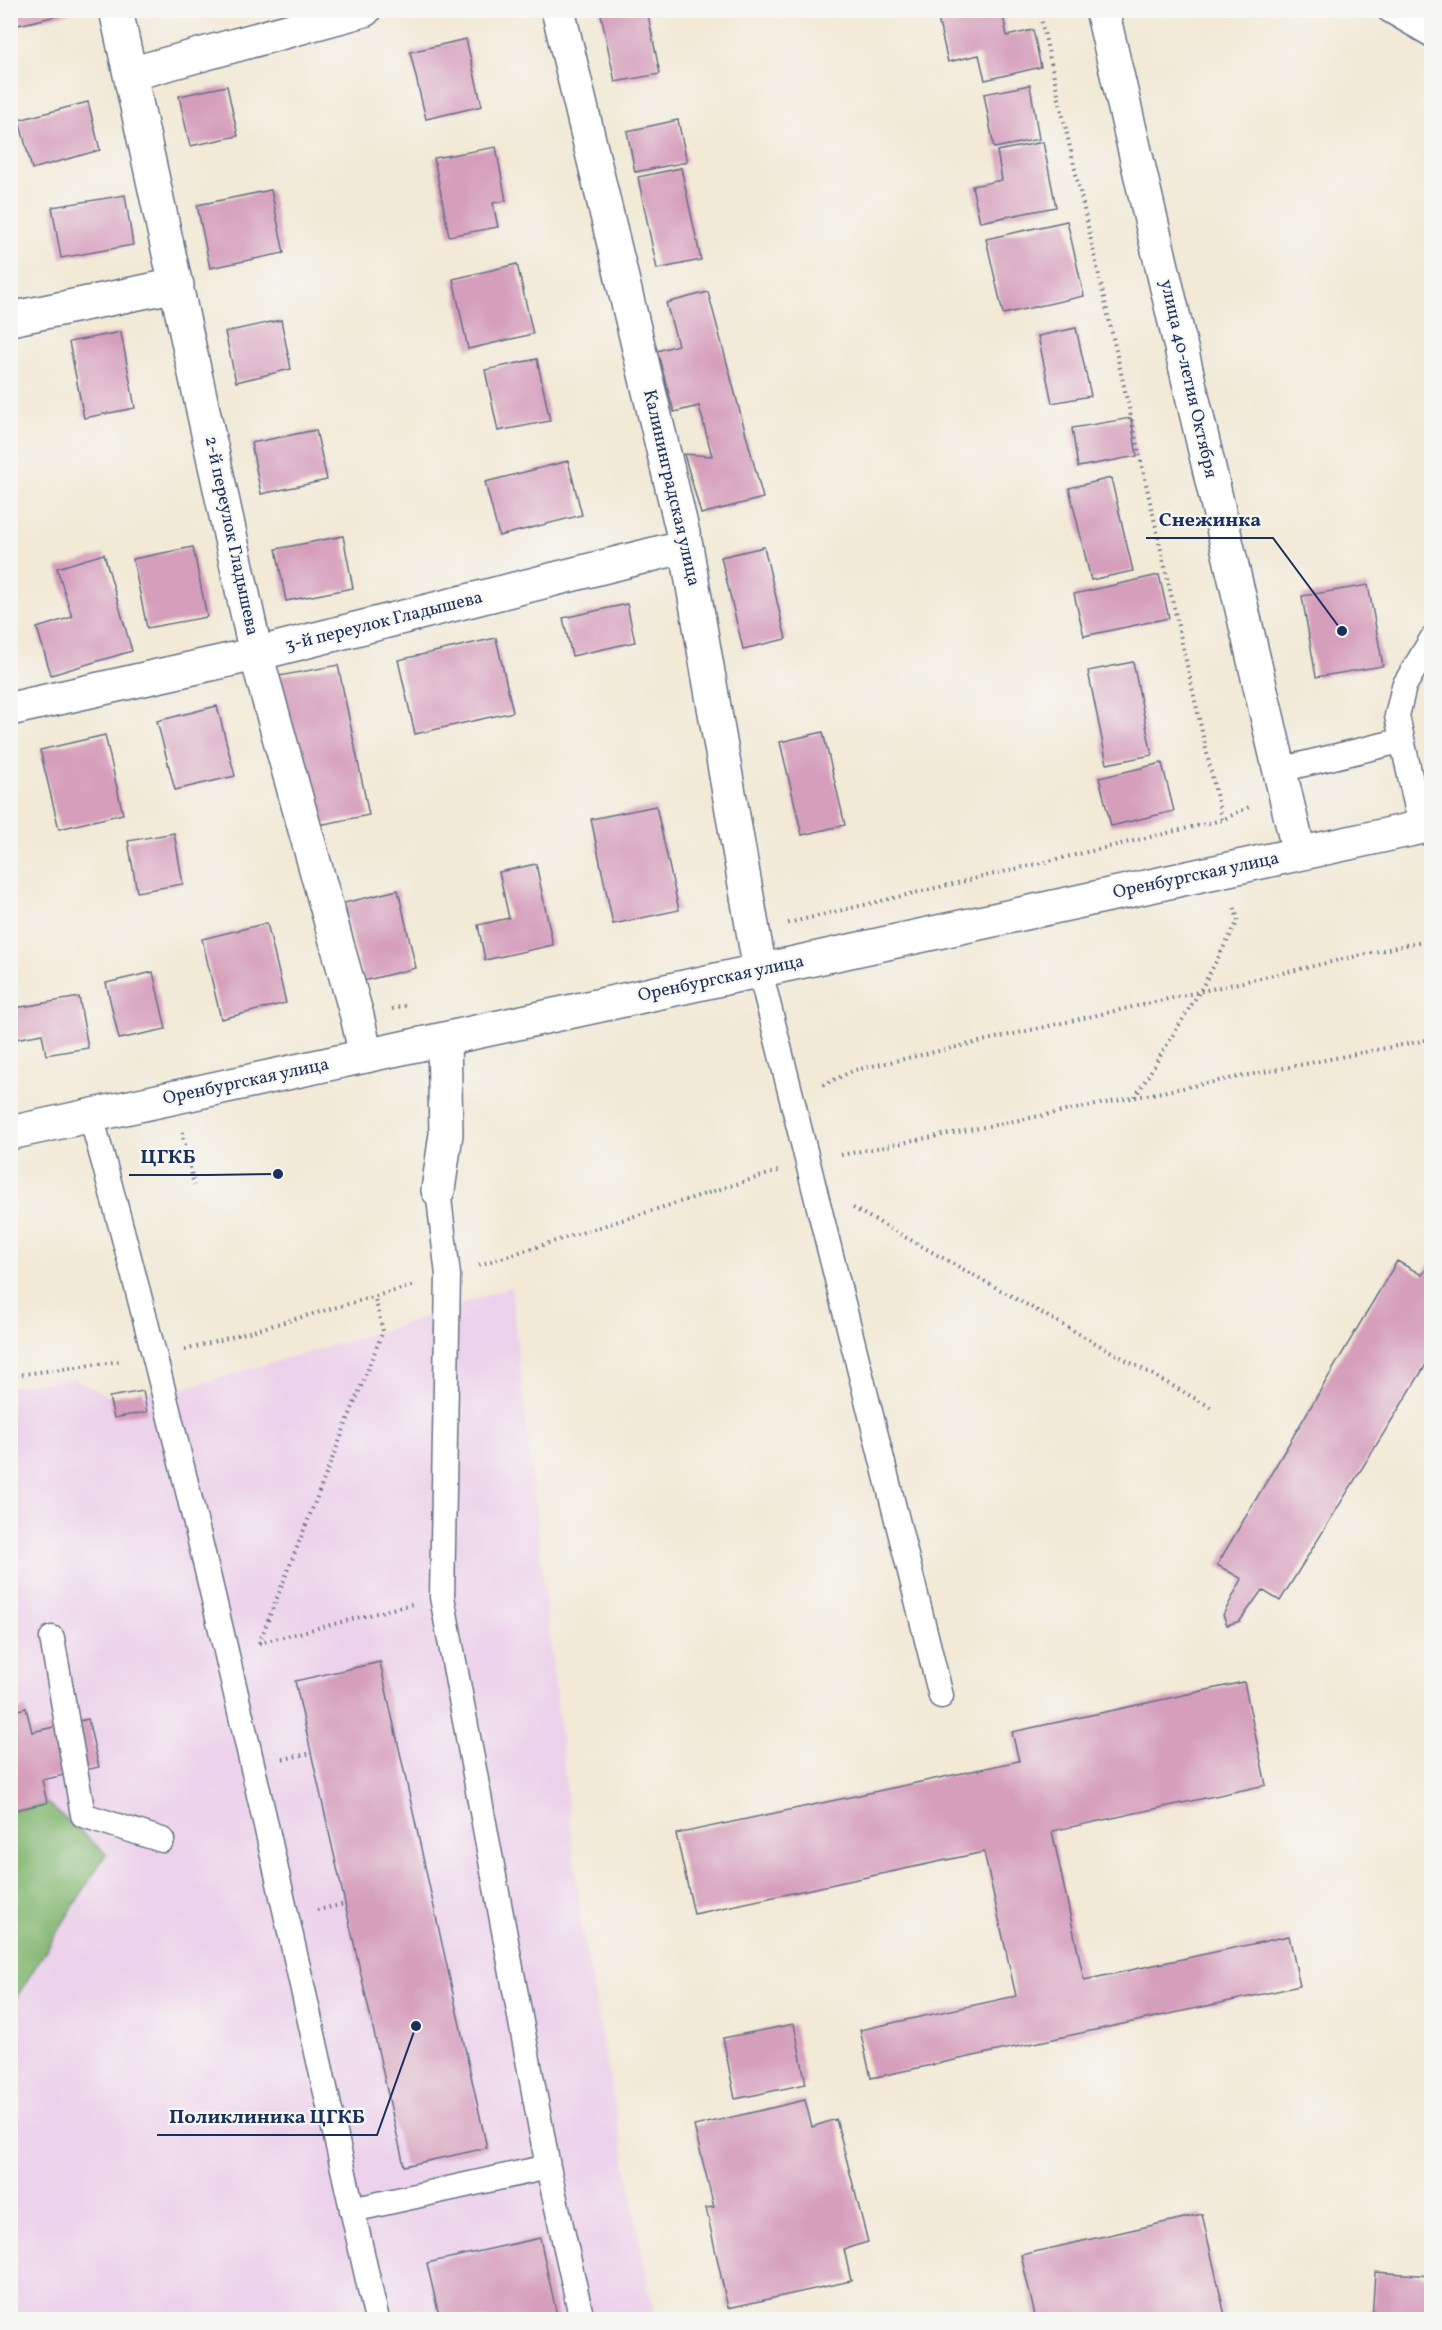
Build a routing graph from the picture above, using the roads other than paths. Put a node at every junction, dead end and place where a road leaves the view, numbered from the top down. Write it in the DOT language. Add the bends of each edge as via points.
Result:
graph roads {
  1 [pos="116,10"];
  2 [pos="364,10"];
  3 [pos="558,10"];
  4 [pos="1102,10"];
  5 [pos="1389,10"];
  6 [pos="1431,35"];
  7 [pos="130,74"];
  8 [pos="177,285"];
  9 [pos="10,319"];
  10 [pos="686,546"];
  11 [pos="1431,639"];
  12 [pos="256,654"];
  13 [pos="10,709"];
  14 [pos="1400,741"];
  15 [pos="1280,770"];
  16 [pos="1426,826"];
  17 [pos="1299,853"];
  18 [pos="760,970"];
  19 [pos="444,1039"];
  20 [pos="366,1056"];
  21 [pos="91,1116"];
  22 [pos="10,1133"];
  23 [pos="438,1190"];
  24 [pos="52,1638"];
  25 [pos="941,1696"];
  26 [pos="162,1840"];
  27 [pos="548,2167"];
  28 [pos="352,2210"];
  29 [pos="377,2319"];
  30 [pos="582,2319"];
  1 -- 7 [label="street, 2-й переулок Гладышева"];
  2 -- 7 [label="street"];
  3 -- 10 [label="street, Калининградская улица"];
  4 -- 15 [label="street, улица 40-летия Октября"];
  5 -- 6 [label="lane"];
  7 -- 8 [label="street, 2-й переулок Гладышева"];
  8 -- 9 [label="street"];
  8 -- 12 [label="street, 2-й переулок Гладышева"];
  10 -- 12 [label="street, 3-й переулок Гладышева"];
  10 -- 18 [label="street, Калининградская улица"];
  11 -- 14 [label="lane" via="1399,700"];
  12 -- 13 [label="street, 3-й переулок Гладышева"];
  12 -- 20 [label="street, 2-й переулок Гладышева"];
  14 -- 15 [label="lane"];
  14 -- 16 [label="lane"];
  15 -- 17 [label="street, улица 40-летия Октября"];
  16 -- 17 [label="street, Оренбургская улица"];
  17 -- 18 [label="street, Оренбургская улица"];
  18 -- 19 [label="street, Оренбургская улица"];
  18 -- 25 [label="lane"];
  19 -- 20 [label="street, Оренбургская улица"];
  19 -- 23 [label="street" via="446,1134"];
  20 -- 21 [label="street, Оренбургская улица"];
  21 -- 22 [label="street, Оренбургская улица"];
  21 -- 28 [label="lane" via="216,1612"];
  23 -- 27 [label="lane" via="448,1275 442,1597"];
  24 -- 26 [label="lane" via="83,1815"];
  27 -- 28 [label="lane"];
  27 -- 30 [label="lane"];
  28 -- 29 [label="lane"];
}
